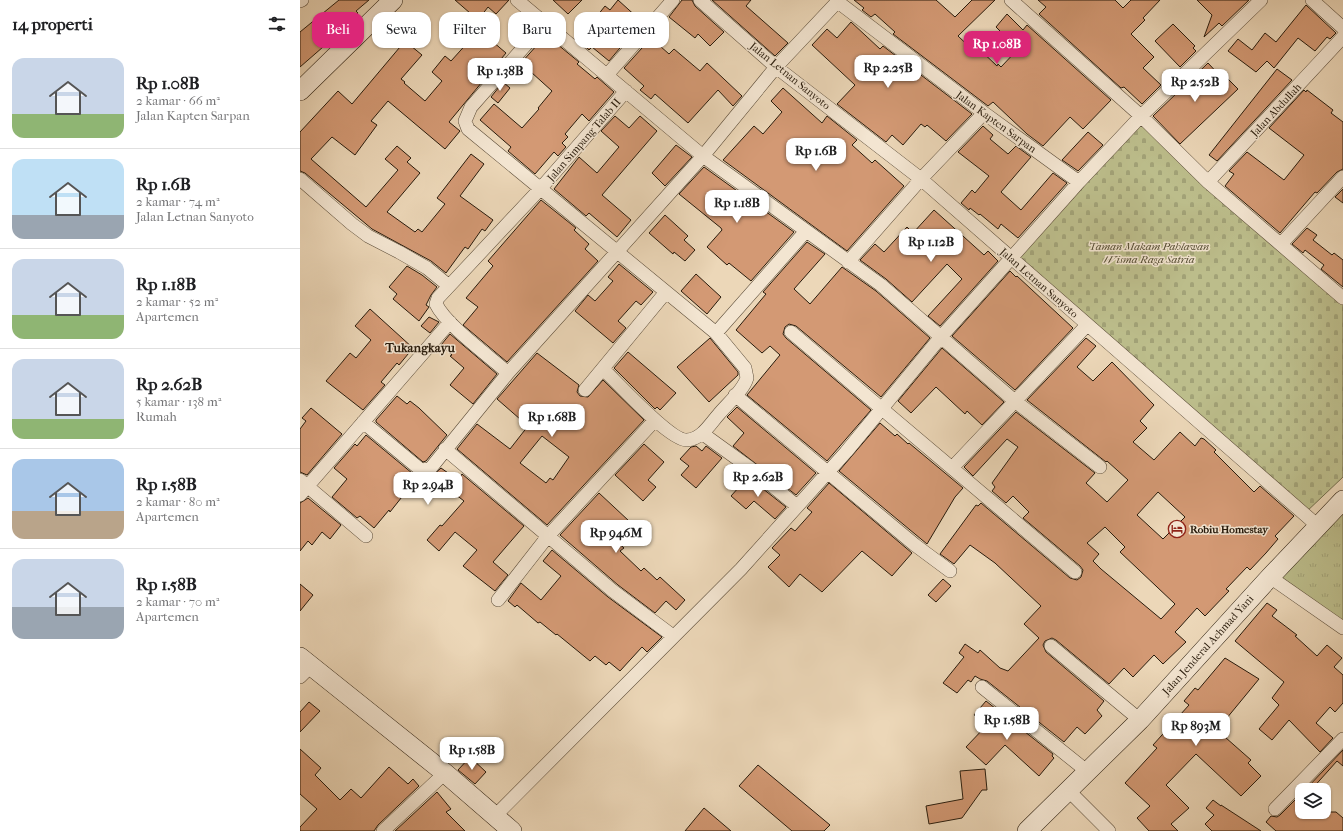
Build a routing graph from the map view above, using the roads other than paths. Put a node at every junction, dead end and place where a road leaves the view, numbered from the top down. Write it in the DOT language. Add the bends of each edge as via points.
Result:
graph roads {
  1 [pos="393,0"];
  2 [pos="517,0"];
  3 [pos="673,0"];
  4 [pos="700,0"];
  5 [pos="1011,0"];
  6 [pos="1261,0"];
  7 [pos="1312,0"];
  8 [pos="838,1"];
  9 [pos="532,12"];
  10 [pos="1343,28"];
  11 [pos="1343,37"];
  12 [pos="566,41"];
  13 [pos="523,48"];
  14 [pos="776,67"];
  15 [pos="607,75"];
  16 [pos="300,91"];
  17 [pos="626,92"];
  18 [pos="984,113"];
  19 [pos="1141,116"];
  20 [pos="703,156"];
  21 [pos="1343,177"];
  22 [pos="300,179"];
  23 [pos="921,180"];
  24 [pos="1079,182"];
  25 [pos="1208,182"];
  26 [pos="541,188"];
  27 [pos="806,231"];
  28 [pos="1281,244"];
  29 [pos="618,251"];
  30 [pos="1010,258"];
  31 [pos="848,262"];
  32 [pos="449,286"];
  33 [pos="666,292"];
  34 [pos="1343,298"];
  35 [pos="450,322"];
  36 [pos="1087,325"];
  37 [pos="791,332"];
  38 [pos="716,333"];
  39 [pos="940,338"];
  40 [pos="603,369"];
  41 [pos="508,373"];
  42 [pos="585,390"];
  43 [pos="735,395"];
  44 [pos="1016,402"];
  45 [pos="883,409"];
  46 [pos="655,420"];
  47 [pos="363,422"];
  48 [pos="703,434"];
  49 [pos="445,449"];
  50 [pos="1100,467"];
  51 [pos="952,468"];
  52 [pos="828,472"];
  53 [pos="302,487"];
  54 [pos="1343,500"];
  55 [pos="797,506"];
  56 [pos="1318,526"];
  57 [pos="366,536"];
  58 [pos="548,536"];
  59 [pos="950,571"];
  60 [pos="1075,572"];
  61 [pos="1270,577"];
  62 [pos="498,600"];
  63 [pos="1343,628"];
  64 [pos="673,636"];
  65 [pos="1051,646"];
  66 [pos="304,667"];
  67 [pos="982,688"];
  68 [pos="1140,720"];
  69 [pos="1343,739"];
  70 [pos="1088,772"];
  71 [pos="445,773"];
  72 [pos="1069,791"];
  73 [pos="1275,809"];
  74 [pos="495,816"];
  75 [pos="510,830"];
  76 [pos="383,831"];
  77 [pos="1028,831"];
  78 [pos="1109,831"];
  1 -- 16 [label="main road"];
  2 -- 9 [label="street"];
  3 -- 15 [label="street"];
  4 -- 14 [label="street, Jalan Letnan Sanyoto"];
  5 -- 19 [label="street"];
  6 -- 19 [label="street"];
  7 -- 10 [label="street"];
  8 -- 14 [label="street"];
  8 -- 18 [label="street, Jalan Kapten Sarpan"];
  11 -- 25 [label="street, Jalan Abdullah"];
  12 -- 15 [label="street"];
  13 -- 26 [label="street" via="471,107 465,121 474,134"];
  14 -- 20 [label="street"];
  14 -- 23 [label="street, Jalan Letnan Sanyoto"];
  15 -- 17 [label="street"];
  17 -- 20 [label="street"];
  17 -- 26 [label="street, Jalan Simpang Talab II"];
  18 -- 23 [label="street"];
  18 -- 24 [label="street, Jalan Kapten Sarpan"];
  19 -- 24 [label="street"];
  19 -- 25 [label="street"];
  20 -- 27 [label="street"];
  20 -- 29 [label="street"];
  21 -- 28 [label="street"];
  22 -- 32 [label="street" via="357,228 427,268"];
  23 -- 30 [label="street, Jalan Letnan Sanyoto"];
  23 -- 31 [label="street"];
  24 -- 30 [label="street"];
  25 -- 28 [label="street"];
  26 -- 29 [label="street"];
  26 -- 32 [label="street, Jalan Simpang Talab II"];
  27 -- 31 [label="street"];
  27 -- 38 [label="street"];
  28 -- 34 [label="street"];
  29 -- 33 [label="street"];
  29 -- 41 [label="street"];
  30 -- 36 [label="street, Jalan Letnan Sanyoto"];
  30 -- 39 [label="street"];
  31 -- 39 [label="street" via="880,285"];
  32 -- 35 [label="street, Jalan Simpang Talab II" via="436,304"];
  33 -- 38 [label="street"];
  33 -- 40 [label="street"];
  35 -- 41 [label="street"];
  35 -- 47 [label="street"];
  36 -- 44 [label="street"];
  36 -- 56 [label="street, Jalan Letnan Sanyoto"];
  37 -- 45 [label="street"];
  38 -- 43 [label="street" via="746,368 748,374"];
  39 -- 44 [label="street"];
  39 -- 45 [label="street"];
  40 -- 42 [label="street"];
  40 -- 46 [label="street"];
  41 -- 49 [label="street"];
  43 -- 48 [label="street"];
  43 -- 52 [label="street"];
  44 -- 50 [label="street"];
  44 -- 51 [label="street"];
  45 -- 51 [label="street"];
  45 -- 52 [label="street"];
  46 -- 48 [label="street" via="686,440"];
  46 -- 58 [label="street"];
  47 -- 49 [label="street" via="421,470 430,469"];
  47 -- 53 [label="street"];
  48 -- 55 [label="street"];
  49 -- 58 [label="street"];
  51 -- 60 [label="street"];
  52 -- 55 [label="street"];
  52 -- 59 [label="street"];
  53 -- 57 [label="street"];
  54 -- 56 [label="main road, Jalan Jenderal Achmad Yani"];
  55 -- 64 [label="street" via="741,569"];
  56 -- 61 [label="main road, Jalan Jenderal Achmad Yani"];
  58 -- 62 [label="street"];
  58 -- 64 [label="street" via="613,591"];
  61 -- 63 [label="street"];
  61 -- 68 [label="main road, Jalan Jenderal Achmad Yani"];
  64 -- 74 [label="street"];
  65 -- 68 [label="street"];
  66 -- 71 [label="main road"];
  67 -- 70 [label="street"];
  68 -- 70 [label="main road, Jalan Jenderal Achmad Yani"];
  69 -- 73 [label="street"];
  70 -- 72 [label="main road, Jalan Jenderal Achmad Yani"];
  71 -- 74 [label="main road"];
  71 -- 76 [label="street"];
  72 -- 77 [label="main road, Jalan Jenderal Achmad Yani"];
  72 -- 78 [label="street"];
  74 -- 75 [label="main road"];
}
